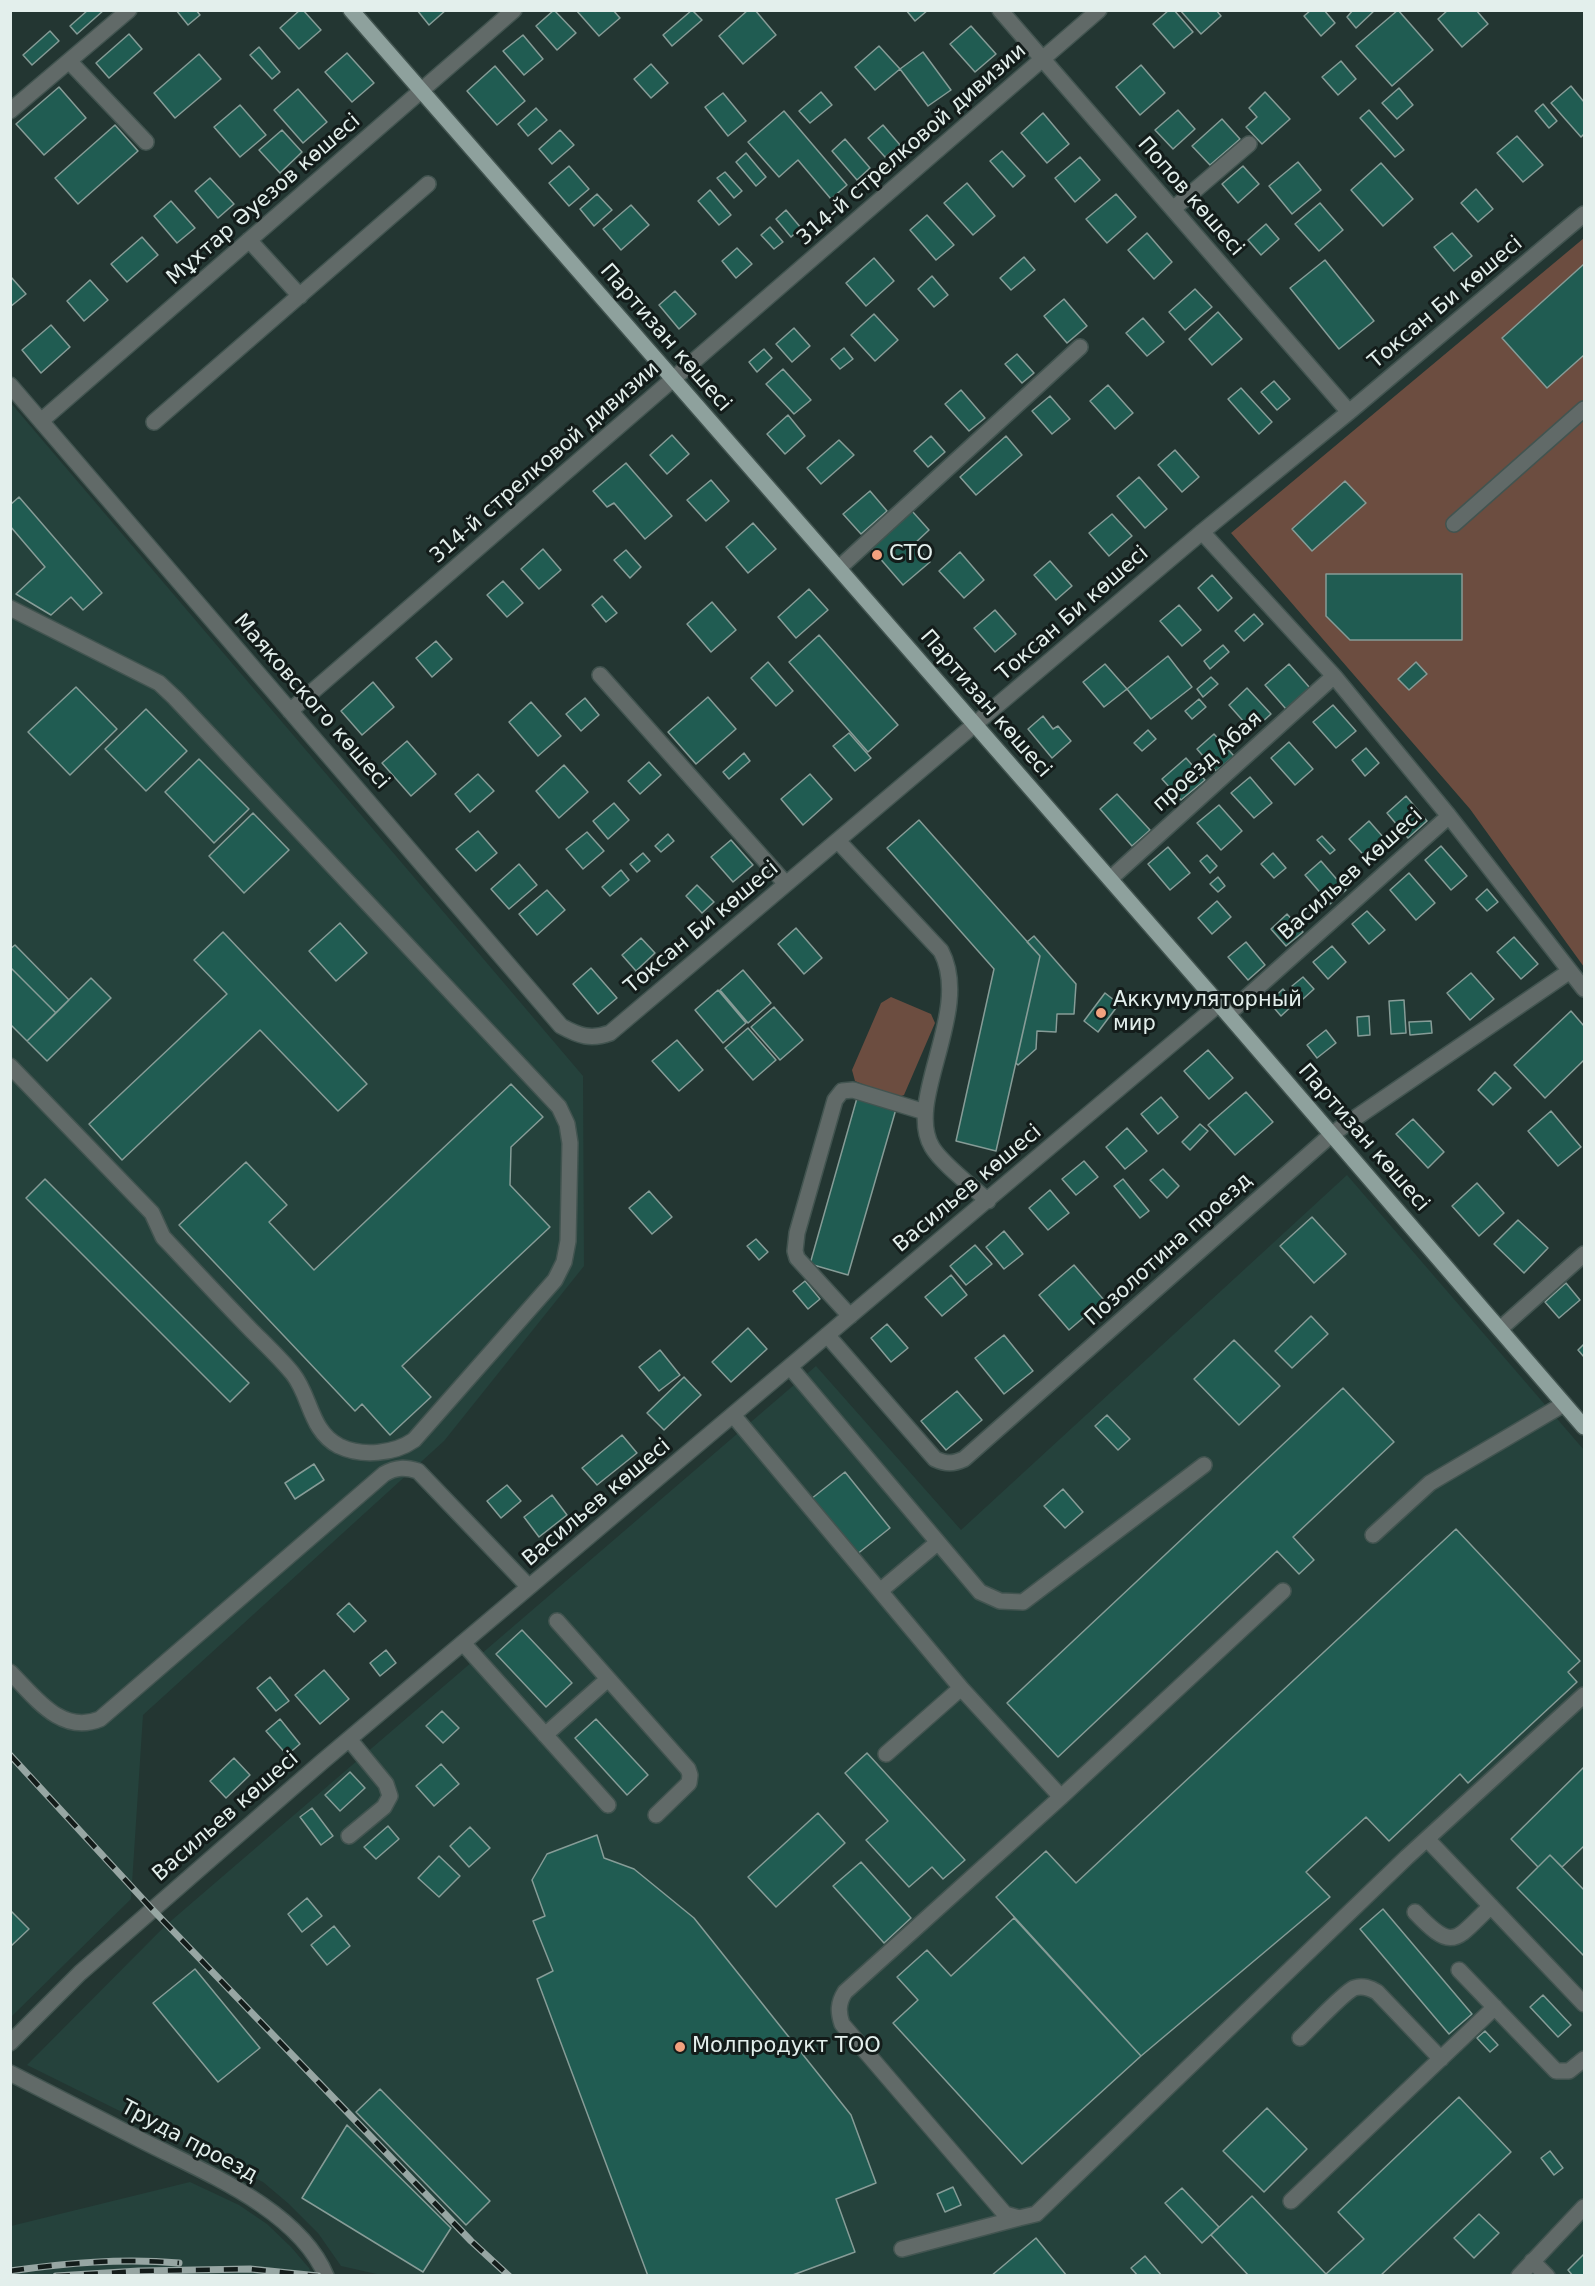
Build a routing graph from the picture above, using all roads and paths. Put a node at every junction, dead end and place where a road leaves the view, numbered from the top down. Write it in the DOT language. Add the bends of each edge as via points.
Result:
graph roads {
  1 [pos="129,10"];
  2 [pos="351,10"];
  3 [pos="514,10"];
  4 [pos="1000,10"];
  5 [pos="1099,10"];
  6 [pos="1043,59"];
  7 [pos="69,61"];
  8 [pos="422,91"];
  9 [pos="10,111"];
  10 [pos="146,142"];
  11 [pos="1249,144"];
  12 [pos="428,184"];
  13 [pos="1173,209"];
  14 [pos="1584,214"];
  15 [pos="249,240"];
  16 [pos="300,296"];
  17 [pos="1080,347"];
  18 [pos="674,379"];
  19 [pos="10,385"];
  20 [pos="1584,410"];
  21 [pos="1349,412"];
  22 [pos="41,421"];
  23 [pos="154,422"];
  24 [pos="1454,524"];
  25 [pos="1202,532"];
  26 [pos="839,568"];
  27 [pos="10,608"];
  28 [pos="600,675"];
  29 [pos="1334,676"];
  30 [pos="290,711"];
  31 [pos="976,725"];
  32 [pos="1449,816"];
  33 [pos="838,841"];
  34 [pos="1110,879"];
  35 [pos="786,884"];
  36 [pos="1570,971"];
  37 [pos="1584,989"];
  38 [pos="1224,1009"];
  39 [pos="586,1038"];
  40 [pos="10,1066"];
  41 [pos="925,1112"];
  42 [pos="1332,1134"];
  43 [pos="988,1201"];
  44 [pos="1584,1254"];
  45 [pos="850,1316"];
  46 [pos="1500,1329"];
  47 [pos="827,1335"];
  48 [pos="790,1367"];
  49 [pos="1564,1404"];
  50 [pos="733,1415"];
  51 [pos="1584,1427"];
  52 [pos="1204,1465"];
  53 [pos="1373,1535"];
  54 [pos="937,1543"];
  55 [pos="529,1587"];
  56 [pos="880,1591"];
  57 [pos="1282,1591"];
  58 [pos="557,1621"];
  59 [pos="463,1643"];
  60 [pos="10,1672"];
  61 [pos="608,1679"];
  62 [pos="961,1688"];
  63 [pos="1584,1695"];
  64 [pos="545,1735"];
  65 [pos="349,1739"];
  66 [pos="886,1754"];
  67 [pos="1061,1797"];
  68 [pos="608,1805"];
  69 [pos="656,1815"];
  70 [pos="348,1836"];
  71 [pos="1427,1839"];
  72 [pos="1491,1906"];
  73 [pos="1415,1912"];
  74 [pos="1459,1970"];
  75 [pos="1584,2004"];
  76 [pos="1495,2007"];
  77 [pos="1300,2038"];
  78 [pos="10,2043"];
  79 [pos="1441,2059"];
  80 [pos="1584,2059"];
  81 [pos="10,2073"];
  82 [pos="1291,2201"];
  83 [pos="1584,2207"];
  84 [pos="1019,2218"];
  85 [pos="902,2249"];
  86 [pos="1532,2261"];
  87 [pos="326,2276"];
  88 [pos="1519,2276"];
  89 [pos="1547,2276"];
  1 -- 7 [label="street"];
  2 -- 8 [label="main road, Партизан көшесі"];
  3 -- 8 [label="street, Мұхтар Әуезов көшесі"];
  4 -- 6 [label="street, Попов көшесі"];
  5 -- 6 [label="street, 314-й стрелковой дивизии"];
  6 -- 13 [label="street, Попов көшесі"];
  6 -- 18 [label="street, 314-й стрелковой дивизии"];
  7 -- 9 [label="street"];
  7 -- 10 [label="street"];
  8 -- 15 [label="street, Мұхтар Әуезов көшесі"];
  8 -- 18 [label="main road, Партизан көшесі"];
  11 -- 13 [label="street"];
  12 -- 16 [label="street"];
  13 -- 21 [label="street, Попов көшесі"];
  14 -- 21 [label="street, Токсан Би көшесі"];
  15 -- 16 [label="street"];
  15 -- 22 [label="street, Мұхтар Әуезов көшесі"];
  16 -- 23 [label="street"];
  17 -- 26 [label="street"];
  18 -- 26 [label="main road, Партизан көшесі"];
  18 -- 30 [label="street, 314-й стрелковой дивизии"];
  19 -- 22 [label="street, Маяковского көшесі"];
  20 -- 24 [label="street"];
  21 -- 25 [label="street, Токсан Би көшесі"];
  22 -- 30 [label="street, Маяковского көшесі"];
  25 -- 29 [label="street"];
  25 -- 31 [label="street, Токсан Би көшесі"];
  26 -- 31 [label="main road, Партизан көшесі"];
  27 -- 40 [label="street" via="159,683 560,1107 570,1143 564,1262 555,1280 414,1440 386,1452 338,1446 326,1437 309,1410 294,1375 163,1237 152,1214"];
  28 -- 35 [label="street"];
  29 -- 32 [label="street"];
  29 -- 34 [label="street, проезд Абая"];
  30 -- 39 [label="street, Маяковского көшесі" via="561,1026"];
  31 -- 33 [label="street, Токсан Би көшесі"];
  31 -- 34 [label="main road, Партизан көшесі"];
  32 -- 36 [label="street"];
  32 -- 38 [label="street, Васильев көшесі"];
  33 -- 35 [label="street, Токсан Би көшесі"];
  33 -- 41 [label="street" via="946,961 949,1010"];
  34 -- 38 [label="main road, Партизан көшесі"];
  35 -- 39 [label="street, Токсан Би көшесі" via="610,1033"];
  36 -- 37 [label="street"];
  36 -- 42 [label="street, Позолотина проезд"];
  38 -- 42 [label="main road, Партизан көшесі"];
  38 -- 43 [label="street, Васильев көшесі"];
  41 -- 43 [label="street" via="927,1133 935,1152"];
  41 -- 45 [label="street" via="853,1090 842,1091 835,1100 795,1251"];
  42 -- 46 [label="main road, Партизан көшесі"];
  42 -- 47 [label="street, Позолотина проезд" via="955,1463 945,1464 927,1452"];
  43 -- 45 [label="street, Васильев көшесі"];
  44 -- 46 [label="street"];
  45 -- 47 [label="street, Васильев көшесі"];
  46 -- 49 [label="main road, Партизан көшесі"];
  47 -- 48 [label="street, Васильев көшесі"];
  48 -- 50 [label="street, Васильев көшесі"];
  48 -- 54 [label="street"];
  49 -- 51 [label="main road, Партизан көшесі"];
  49 -- 53 [label="street" via="1430,1483"];
  50 -- 55 [label="street, Васильев көшесі"];
  50 -- 56 [label="street"];
  52 -- 54 [label="street" via="1023,1602 1000,1601 980,1592"];
  54 -- 56 [label="street"];
  55 -- 59 [label="street, Васильев көшесі"];
  55 -- 60 [label="street" via="418,1471 406,1467 384,1474 100,1719 89,1724 65,1721 52,1714"];
  56 -- 62 [label="street"];
  57 -- 67 [label="street"];
  58 -- 61 [label="street"];
  59 -- 64 [label="street"];
  59 -- 65 [label="street, Васильев көшесі"];
  61 -- 64 [label="street"];
  61 -- 69 [label="street" via="683,1762 690,1775 685,1789"];
  62 -- 66 [label="street"];
  62 -- 67 [label="street"];
  63 -- 71 [label="street"];
  64 -- 68 [label="street"];
  65 -- 70 [label="street" via="386,1784 390,1796 384,1807"];
  65 -- 78 [label="street, Васильев көшесі" via="80,1973"];
  67 -- 84 [label="street" via="845,1992 839,2007 842,2024 1005,2214"];
  71 -- 72 [label="street"];
  71 -- 84 [label="street" via="1036,2214"];
  72 -- 73 [label="street" via="1452,1938 1437,1934"];
  72 -- 75 [label="street"];
  74 -- 76 [label="street"];
  76 -- 79 [label="street"];
  76 -- 80 [label="street" via="1556,2071 1569,2071"];
  77 -- 79 [label="street" via="1349,1992 1362,1986 1377,1992"];
  79 -- 82 [label="street"];
  81 -- 87 [label="street, Труда проезд" via="248,2194 300,2237"];
  83 -- 86 [label="street"];
  84 -- 85 [label="street"];
  86 -- 88 [label="street"];
  86 -- 89 [label="street"];
}
